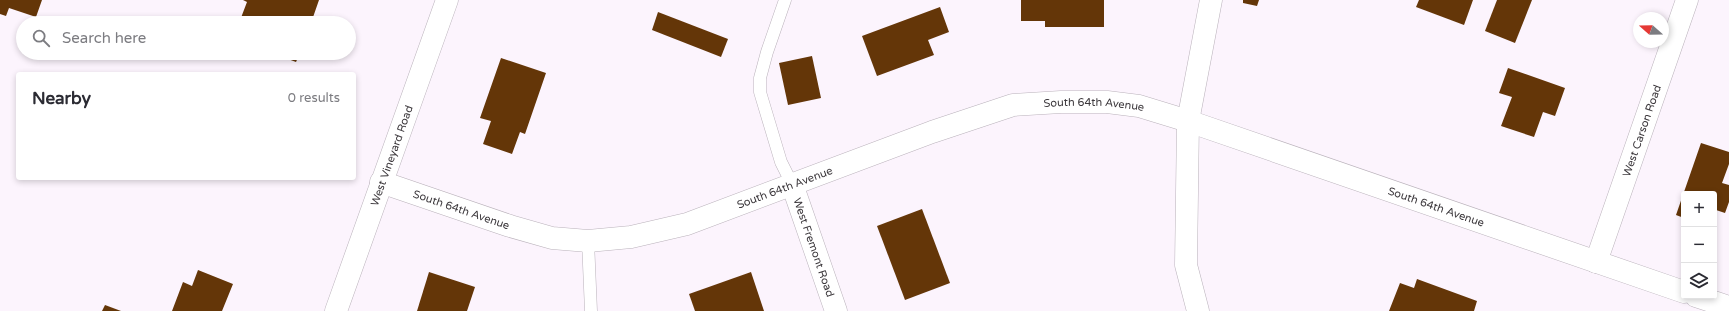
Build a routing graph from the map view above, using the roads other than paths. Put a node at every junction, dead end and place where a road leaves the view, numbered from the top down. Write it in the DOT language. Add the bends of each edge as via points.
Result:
graph roads {
  1 [pos="447,0"];
  2 [pos="785,0"];
  3 [pos="1211,0"];
  4 [pos="1687,0"];
  5 [pos="1188,121"];
  6 [pos="381,182"];
  7 [pos="792,184"];
  8 [pos="588,241"];
  9 [pos="1596,262"];
  10 [pos="1681,291"];
  11 [pos="1705,299"];
  12 [pos="1729,307"];
  13 [pos="336,311"];
  14 [pos="591,311"];
  15 [pos="836,311"];
  16 [pos="1198,311"];
  1 -- 6 [label="street, West Vineyard Road"];
  2 -- 7 [label="lane" via="767,52 760,78 760,92 781,162"];
  3 -- 5 [label="street"];
  4 -- 9 [label="street, West Carson Road"];
  5 -- 7 [label="street, South 64th Avenue" via="1139,106 1106,102 1013,105"];
  5 -- 9 [label="street, South 64th Avenue"];
  5 -- 16 [label="street" via="1186,265"];
  6 -- 8 [label="street, South 64th Avenue" via="552,238"];
  6 -- 13 [label="street, West Vineyard Road"];
  7 -- 8 [label="street, South 64th Avenue" via="687,224 631,237"];
  7 -- 15 [label="street, West Fremont Road"];
  8 -- 14 [label="lane"];
  9 -- 10 [label="street, South 64th Avenue"];
  11 -- 12 [label="street"];
}
